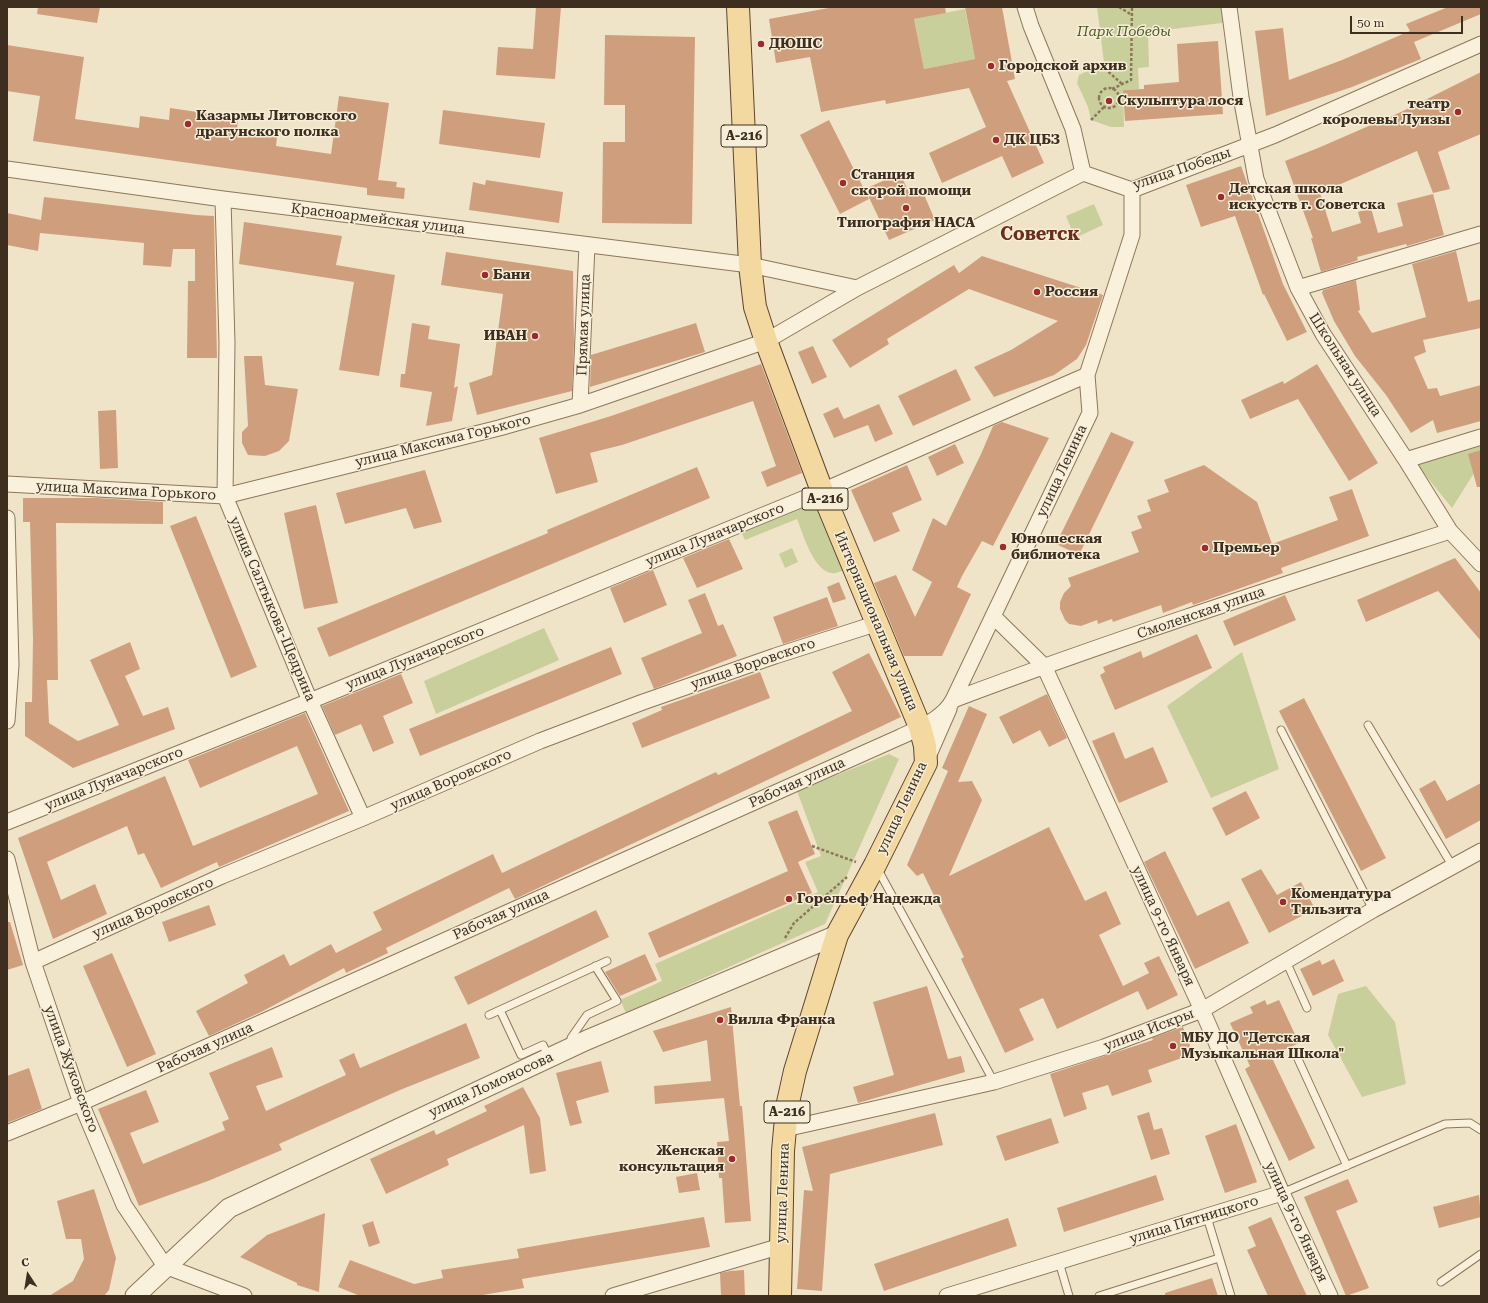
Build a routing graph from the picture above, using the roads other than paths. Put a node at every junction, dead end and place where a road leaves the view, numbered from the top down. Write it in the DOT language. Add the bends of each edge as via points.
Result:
graph roads {
  1 [pos="738,7"];
  2 [pos="1025,7"];
  3 [pos="1228,7"];
  4 [pos="1481,44"];
  5 [pos="1250,145"];
  6 [pos="7,169"];
  7 [pos="1083,173"];
  8 [pos="1132,190"];
  9 [pos="223,199"];
  10 [pos="1481,234"];
  11 [pos="587,245"];
  12 [pos="750,265"];
  13 [pos="857,288"];
  14 [pos="1298,288"];
  15 [pos="766,341"];
  16 [pos="1087,375"];
  17 [pos="580,406"];
  18 [pos="1481,437"];
  19 [pos="1406,460"];
  20 [pos="7,484"];
  21 [pos="822,491"];
  22 [pos="225,496"];
  23 [pos="7,518"];
  24 [pos="1450,531"];
  25 [pos="1481,564"];
  26 [pos="993,616"];
  27 [pos="878,623"];
  28 [pos="1044,666"];
  29 [pos="310,701"];
  30 [pos="952,703"];
  31 [pos="7,720"];
  32 [pos="1368,725"];
  33 [pos="920,727"];
  34 [pos="1281,730"];
  35 [pos="926,762"];
  36 [pos="363,818"];
  37 [pos="7,822"];
  38 [pos="1481,852"];
  39 [pos="7,859"];
  40 [pos="868,864"];
  41 [pos="1453,867"];
  42 [pos="1373,910"];
  43 [pos="837,935"];
  44 [pos="607,961"];
  45 [pos="1286,961"];
  46 [pos="33,962"];
  47 [pos="595,966"];
  48 [pos="1308,1008"];
  49 [pos="500,1010"];
  50 [pos="1202,1010"];
  51 [pos="489,1015"];
  52 [pos="575,1046"];
  53 [pos="549,1058"];
  54 [pos="1298,1059"];
  55 [pos="994,1082"];
  56 [pos="81,1103"];
  57 [pos="785,1129"];
  58 [pos="1481,1130"];
  59 [pos="7,1133"];
  60 [pos="1347,1166"];
  61 [pos="1282,1193"];
  62 [pos="1207,1217"];
  63 [pos="781,1246"];
  64 [pos="1481,1254"];
  65 [pos="1219,1258"];
  66 [pos="1059,1262"];
  67 [pos="165,1266"];
  68 [pos="1441,1282"];
  69 [pos="135,1296"];
  70 [pos="244,1296"];
  71 [pos="613,1296"];
  72 [pos="780,1296"];
  73 [pos="947,1296"];
  74 [pos="1069,1296"];
  75 [pos="1098,1296"];
  76 [pos="1231,1296"];
  77 [pos="1330,1296"];
  1 -- 12 [label="main road, А-216"];
  2 -- 7 [label="street" via="1073,129"];
  3 -- 5 [label="street, Школьная улица"];
  4 -- 5 [label="street, улица Победы"];
  5 -- 8 [label="street, улица Победы"];
  5 -- 14 [label="street, Школьная улица" via="1256,179"];
  6 -- 9 [label="street, Красноармейская улица"];
  7 -- 8 [label="street, улица Победы"];
  7 -- 13 [label="street"];
  8 -- 16 [label="street, улица Ленина" via="1132,235"];
  9 -- 11 [label="street, Красноармейская улица"];
  9 -- 22 [label="street, улица Салтыкова-Щедрина" via="227,343"];
  10 -- 14 [label="street"];
  11 -- 12 [label="street, Красноармейская улица"];
  11 -- 17 [label="street, Прямая улица"];
  12 -- 13 [label="street"];
  12 -- 15 [label="main road, Интернациональная улица / А-216" via="755,307"];
  13 -- 15 [label="street, улица Максима Горького"];
  14 -- 19 [label="street, Школьная улица" via="1323,334"];
  15 -- 17 [label="street, улица Максима Горького"];
  15 -- 21 [label="main road, Интернациональная улица / А-216"];
  16 -- 21 [label="street, улица Луначарского"];
  16 -- 26 [label="street, улица Ленина" via="1090,413"];
  17 -- 22 [label="street, улица Максима Горького"];
  18 -- 19 [label="street"];
  19 -- 24 [label="street, Школьная улица"];
  20 -- 22 [label="street, улица Максима Горького"];
  21 -- 27 [label="main road, Интернациональная улица / А-216"];
  21 -- 29 [label="street, улица Луначарского"];
  22 -- 29 [label="street, улица Салтыкова-Щедрина"];
  23 -- 31 [label="street" via="11,666"];
  24 -- 25 [label="street, Школьная улица"];
  24 -- 28 [label="street, Смоленская улица" via="1251,595"];
  26 -- 28 [label="street"];
  26 -- 30 [label="street, улица Ленина"];
  27 -- 33 [label="main road, Интернациональная улица / А-216"];
  27 -- 36 [label="street, улица Воровского" via="768,658 562,732"];
  28 -- 30 [label="street, Смоленская улица"];
  28 -- 50 [label="street, улица 9-го Января"];
  29 -- 36 [label="street, улица Салтыкова-Щедрина"];
  29 -- 37 [label="street, улица Луначарского"];
  30 -- 33 [label="street, улица Ленина" via="936,718"];
  30 -- 35 [label="street"];
  32 -- 41 [label="lane"];
  33 -- 35 [label="main road, улица Ленина / А-216"];
  33 -- 56 [label="street, Рабочая улица"];
  34 -- 42 [label="lane"];
  35 -- 40 [label="main road, улица Ленина / А-216"];
  36 -- 46 [label="street, улица Воровского" via="222,876"];
  38 -- 41 [label="street, улица Искры"];
  39 -- 46 [label="street, улица Жуковского"];
  40 -- 43 [label="main road, улица Ленина / А-216"];
  40 -- 55 [label="lane"];
  41 -- 42 [label="street, улица Искры"];
  42 -- 45 [label="street, улица Искры"];
  43 -- 52 [label="street, улица Ломоносова"];
  43 -- 57 [label="main road, улица Ленина / А-216" via="795,1071"];
  44 -- 47 [label="lane"];
  45 -- 48 [label="lane"];
  45 -- 50 [label="street, улица Искры"];
  46 -- 56 [label="street, улица Жуковского"];
  47 -- 49 [label="lane"];
  47 -- 52 [label="lane" via="617,1002 587,1015 571,1038"];
  49 -- 51 [label="lane"];
  49 -- 53 [label="lane" via="521,1055 543,1045"];
  50 -- 55 [label="street, улица Искры" via="1104,1047"];
  50 -- 61 [label="street, улица 9-го Января"];
  52 -- 53 [label="street, улица Ломоносова"];
  53 -- 67 [label="street, улица Ломоносова" via="229,1208"];
  54 -- 60 [label="lane"];
  55 -- 57 [label="street, улица Искры"];
  56 -- 59 [label="street, Рабочая улица"];
  56 -- 67 [label="street, улица Жуковского" via="124,1205"];
  57 -- 63 [label="main road, улица Ленина / А-216"];
  58 -- 60 [label="lane, улица Пятницкого" via="1470,1123 1445,1124"];
  60 -- 61 [label="lane, улица Пятницкого"];
  61 -- 62 [label="street, улица Пятницкого"];
  61 -- 77 [label="street, улица 9-го Января"];
  62 -- 65 [label="lane"];
  62 -- 66 [label="street, улица Пятницкого"];
  63 -- 71 [label="street"];
  63 -- 72 [label="main road, улица Ленина / А-216"];
  64 -- 68 [label="lane"];
  65 -- 75 [label="lane"];
  65 -- 76 [label="lane"];
  66 -- 73 [label="street, улица Пятницкого"];
  66 -- 74 [label="lane"];
  67 -- 69 [label="street, улица Ломоносова"];
  67 -- 70 [label="street"];
}
